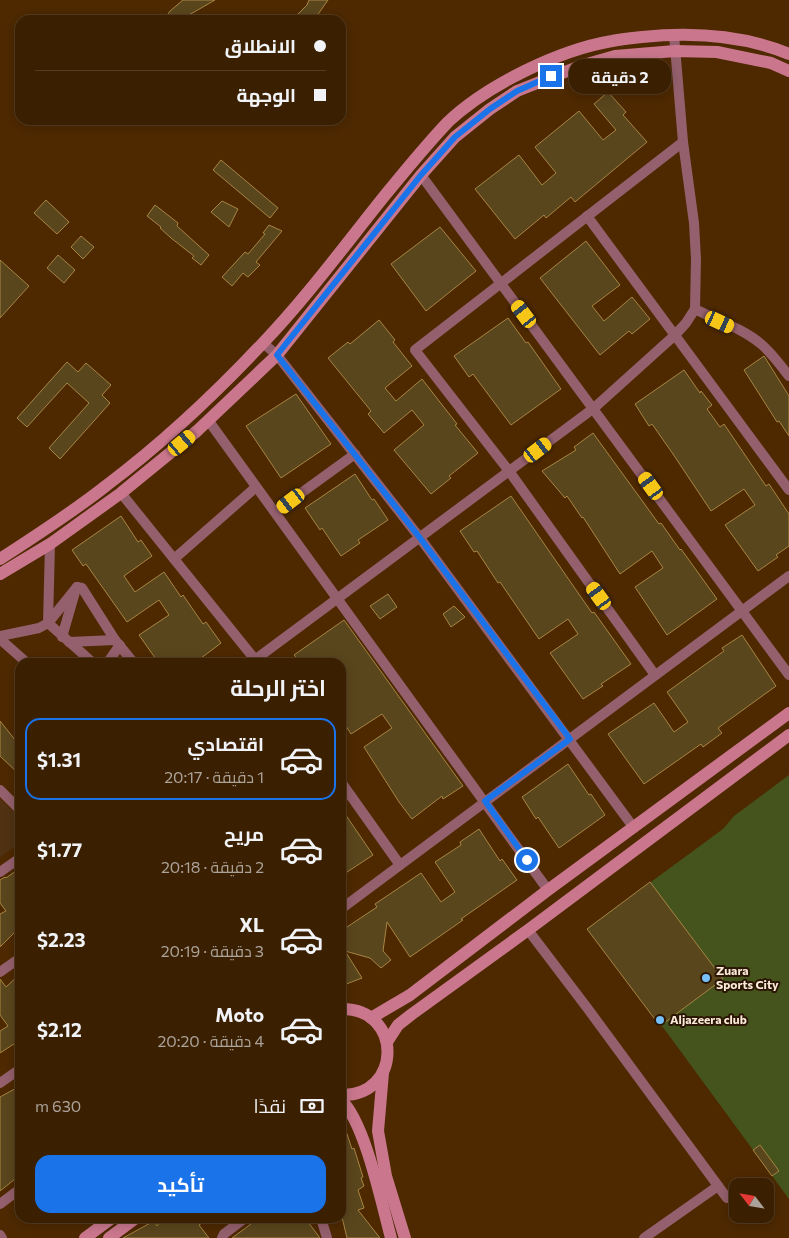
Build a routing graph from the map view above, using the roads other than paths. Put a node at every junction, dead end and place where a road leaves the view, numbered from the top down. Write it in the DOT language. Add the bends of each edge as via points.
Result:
graph roads {
  1 [pos="674,35"];
  2 [pos="675,52"];
  3 [pos="789,54"];
  4 [pos="789,71"];
  5 [pos="683,142"];
  6 [pos="421,175"];
  7 [pos="586,216"];
  8 [pos="501,283"];
  9 [pos="695,309"];
  10 [pos="675,335"];
  11 [pos="263,343"];
  12 [pos="277,355"];
  13 [pos="789,376"];
  14 [pos="594,408"];
  15 [pos="208,420"];
  16 [pos="355,454"];
  17 [pos="509,471"];
  18 [pos="256,487"];
  19 [pos="789,490"];
  20 [pos="122,493"];
  21 [pos="275,512"];
  22 [pos="420,538"];
  23 [pos="50,544"];
  24 [pos="0,559"];
  25 [pos="174,559"];
  26 [pos="0,574"];
  27 [pos="789,576"];
  28 [pos="77,587"];
  29 [pos="337,599"];
  30 [pos="742,611"];
  31 [pos="48,623"];
  32 [pos="0,637"];
  33 [pos="66,639"];
  34 [pos="117,643"];
  35 [pos="22,658"];
  36 [pos="87,658"];
  37 [pos="110,658"];
  38 [pos="130,658"];
  39 [pos="252,658"];
  40 [pos="260,658"];
  41 [pos="655,675"];
  42 [pos="789,675"];
  43 [pos="789,713"];
  44 [pos="789,735"];
  45 [pos="570,739"];
  46 [pos="346,789"];
  47 [pos="0,790"];
  48 [pos="485,801"];
  49 [pos="15,805"];
  50 [pos="634,828"];
  51 [pos="15,862"];
  52 [pos="400,865"];
  53 [pos="0,872"];
  54 [pos="548,890"];
  55 [pos="346,905"];
  56 [pos="528,930"];
  57 [pos="15,962"];
  58 [pos="0,972"];
  59 [pos="346,1009"];
  60 [pos="371,1018"];
  61 [pos="387,1042"];
  62 [pos="15,1072"];
  63 [pos="383,1073"];
  64 [pos="0,1083"];
  65 [pos="346,1095"];
  66 [pos="346,1105"];
  67 [pos="718,1186"];
  68 [pos="15,1193"];
  69 [pos="727,1198"];
  70 [pos="0,1204"];
  71 [pos="105,1223"];
  72 [pos="129,1223"];
  73 [pos="238,1223"];
  74 [pos="322,1223"];
  75 [pos="0,1234"];
  76 [pos="2,1238"];
  77 [pos="84,1238"];
  78 [pos="109,1238"];
  79 [pos="222,1238"];
  80 [pos="327,1238"];
  81 [pos="391,1238"];
  82 [pos="405,1238"];
  83 [pos="644,1238"];
  1 -- 2 [label="street"];
  1 -- 3 [label="street" via="719,36 776,48"];
  1 -- 11 [label="street" via="612,40 581,49 545,62 496,87 467,107 416,157 306,296"];
  2 -- 4 [label="street" via="717,52"];
  2 -- 5 [label="street"];
  2 -- 6 [label="street" via="615,56 517,91 455,137"];
  5 -- 7 [label="street"];
  5 -- 9 [label="street" via="694,223"];
  6 -- 8 [label="street"];
  6 -- 12 [label="street"];
  7 -- 8 [label="street"];
  7 -- 10 [label="street"];
  8 -- 14 [label="street"];
  8 -- 17 [label="street" via="415,350"];
  9 -- 10 [label="street"];
  9 -- 13 [label="street" via="746,334 774,357"];
  10 -- 14 [label="street"];
  10 -- 19 [label="street"];
  11 -- 12 [label="street"];
  11 -- 24 [label="street" via="152,449 82,504"];
  12 -- 15 [label="street"];
  12 -- 16 [label="street"];
  14 -- 17 [label="street"];
  14 -- 30 [label="street"];
  15 -- 18 [label="street"];
  15 -- 20 [label="street"];
  16 -- 21 [label="street"];
  16 -- 22 [label="street"];
  17 -- 22 [label="street"];
  17 -- 41 [label="street"];
  18 -- 21 [label="street"];
  18 -- 25 [label="street"];
  20 -- 23 [label="street"];
  20 -- 25 [label="street"];
  21 -- 29 [label="street"];
  22 -- 29 [label="street"];
  22 -- 45 [label="street"];
  23 -- 26 [label="street"];
  23 -- 31 [label="street"];
  25 -- 39 [label="street"];
  27 -- 30 [label="street"];
  28 -- 31 [label="street"];
  28 -- 33 [label="street"];
  28 -- 34 [label="street" via="82,588"];
  29 -- 40 [label="street"];
  29 -- 48 [label="street"];
  30 -- 41 [label="street"];
  30 -- 42 [label="street"];
  31 -- 32 [label="street"];
  31 -- 33 [label="street"];
  32 -- 35 [label="street"];
  33 -- 34 [label="street"];
  33 -- 36 [label="street"];
  34 -- 37 [label="street"];
  34 -- 38 [label="street"];
  41 -- 45 [label="street"];
  43 -- 50 [label="street"];
  44 -- 56 [label="street"];
  45 -- 48 [label="street"];
  45 -- 50 [label="street"];
  46 -- 52 [label="street"];
  47 -- 49 [label="street"];
  48 -- 52 [label="street"];
  48 -- 54 [label="street"];
  50 -- 54 [label="street"];
  51 -- 53 [label="street"];
  52 -- 55 [label="street"];
  54 -- 60 [label="street" via="410,995"];
  56 -- 61 [label="street" via="398,1025"];
  56 -- 67 [label="street"];
  57 -- 58 [label="street"];
  59 -- 60 [label="street" via="357,1010"];
  60 -- 61 [label="street" via="382,1029"];
  61 -- 63 [label="street" via="388,1058"];
  62 -- 64 [label="street"];
  63 -- 65 [label="street" via="362,1092"];
  63 -- 82 [label="street" via="378,1131 386,1176"];
  66 -- 81 [label="street" via="356,1122 375,1177"];
  67 -- 69 [label="street"];
  67 -- 83 [label="street"];
  68 -- 70 [label="street"];
  71 -- 77 [label="street"];
  72 -- 78 [label="street"];
  73 -- 79 [label="street"];
  74 -- 80 [label="street"];
  75 -- 76 [label="street"];
}
